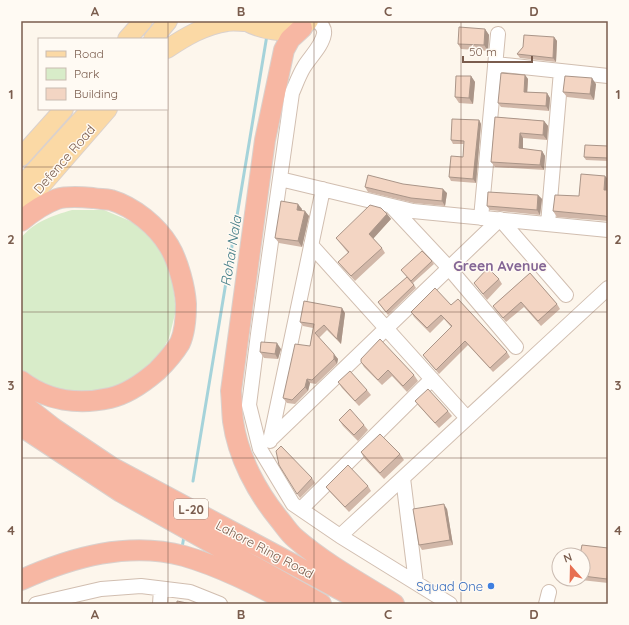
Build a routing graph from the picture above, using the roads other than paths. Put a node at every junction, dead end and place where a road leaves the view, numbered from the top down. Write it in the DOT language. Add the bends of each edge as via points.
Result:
graph roads {
  1 [pos="143,21"];
  2 [pos="168,21"];
  3 [pos="246,21"];
  4 [pos="309,23"];
  5 [pos="498,34"];
  6 [pos="128,38"];
  7 [pos="154,38"];
  8 [pos="168,49"];
  9 [pos="496,64"];
  10 [pos="561,71"];
  11 [pos="608,76"];
  12 [pos="63,110"];
  13 [pos="90,110"];
  14 [pos="107,110"];
  15 [pos="21,157"];
  16 [pos="280,179"];
  17 [pos="21,186"];
  18 [pos="323,189"];
  19 [pos="391,206"];
  20 [pos="21,209"];
  21 [pos="481,218"];
  22 [pos="500,219"];
  23 [pos="21,221"];
  24 [pos="548,224"];
  25 [pos="608,230"];
  26 [pos="311,246"];
  27 [pos="449,268"];
  28 [pos="608,288"];
  29 [pos="566,295"];
  30 [pos="386,328"];
  31 [pos="516,347"];
  32 [pos="432,379"];
  33 [pos="21,381"];
  34 [pos="21,403"];
  35 [pos="467,418"];
  36 [pos="21,426"];
  37 [pos="270,440"];
  38 [pos="266,459"];
  39 [pos="403,478"];
  40 [pos="301,509"];
  41 [pos="340,536"];
  42 [pos="21,580"];
  43 [pos="416,583"];
  44 [pos="161,589"];
  45 [pos="36,604"];
  46 [pos="160,604"];
  47 [pos="220,604"];
  48 [pos="294,604"];
  49 [pos="321,604"];
  50 [pos="367,604"];
  51 [pos="394,604"];
  52 [pos="450,604"];
  1 -- 6 [label="main road"];
  2 -- 7 [label="main road"];
  3 -- 4 [label="main road" via="278,31 291,31"];
  3 -- 8 [label="main road" via="211,26 186,37"];
  4 -- 16 [label="street" via="321,24 324,34 321,43 304,66 292,93"];
  4 -- 51 [label="highway" via="290,39 284,50 265,140 231,391 233,421 237,441 256,485 272,511 294,537 334,567"];
  5 -- 9 [label="street"];
  9 -- 10 [label="street"];
  9 -- 21 [label="street"];
  10 -- 11 [label="street"];
  10 -- 24 [label="street"];
  12 -- 15 [label="main road"];
  13 -- 17 [label="main road, Defence Road"];
  14 -- 20 [label="main road, Defence Road"];
  16 -- 18 [label="street"];
  16 -- 38 [label="street" via="249,405 260,449"];
  18 -- 19 [label="street"];
  18 -- 26 [label="street"];
  19 -- 21 [label="street" via="413,211"];
  19 -- 27 [label="street"];
  21 -- 22 [label="street"];
  22 -- 24 [label="street"];
  22 -- 27 [label="street"];
  22 -- 29 [label="street"];
  23 -- 33 [label="highway" via="37,209 59,199 85,197 110,200 133,210 155,228 170,247 185,292 186,317 180,342 164,364 144,383 118,396 93,402 71,401 50,397"];
  24 -- 25 [label="street"];
  26 -- 30 [label="street"];
  26 -- 37 [label="street"];
  27 -- 30 [label="street"];
  27 -- 31 [label="street"];
  28 -- 35 [label="street"];
  30 -- 32 [label="street"];
  30 -- 37 [label="street"];
  32 -- 35 [label="street"];
  32 -- 40 [label="street"];
  34 -- 50 [label="highway, Lahore Ring Road / L-20" via="111,467"];
  35 -- 39 [label="street"];
  36 -- 49 [label="highway, Lahore Ring Road / L-20" via="122,492"];
  37 -- 38 [label="street"];
  38 -- 40 [label="street" via="293,504"];
  39 -- 41 [label="street"];
  39 -- 43 [label="street"];
  40 -- 41 [label="street"];
  41 -- 43 [label="street"];
  42 -- 48 [label="highway" via="83,557 123,551 151,551 184,556 221,569"];
  43 -- 52 [label="street"];
  44 -- 45 [label="street" via="141,586 101,589"];
  44 -- 46 [label="street"];
  44 -- 47 [label="street" via="190,592"];
}
